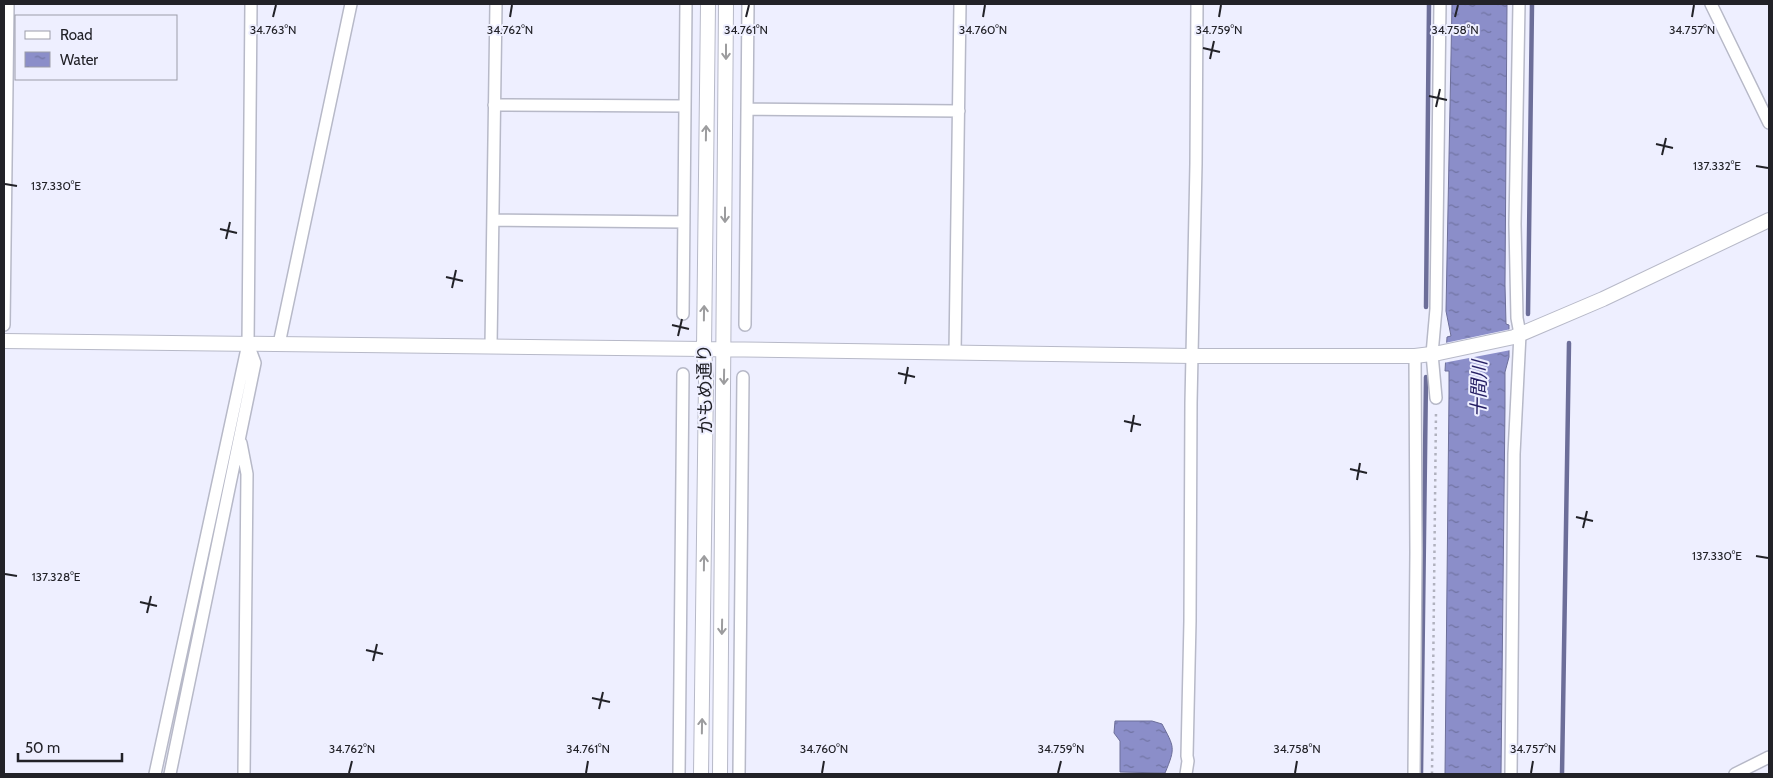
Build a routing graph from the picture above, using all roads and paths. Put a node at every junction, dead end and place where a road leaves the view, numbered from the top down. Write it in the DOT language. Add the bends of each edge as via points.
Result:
graph roads {
  1 [pos="8,4"];
  2 [pos="251,4"];
  3 [pos="351,4"];
  4 [pos="496,4"];
  5 [pos="686,4"];
  6 [pos="708,4"];
  7 [pos="726,4"];
  8 [pos="748,4"];
  9 [pos="960,4"];
  10 [pos="1197,4"];
  11 [pos="1440,4"];
  12 [pos="1519,4"];
  13 [pos="1711,4"];
  14 [pos="494,105"];
  15 [pos="685,106"];
  16 [pos="747,109"];
  17 [pos="959,111"];
  18 [pos="1769,123"];
  19 [pos="684,161"];
  20 [pos="706,161"];
  21 [pos="725,163"];
  22 [pos="746,163"];
  23 [pos="493,220"];
  24 [pos="1769,220"];
  25 [pos="684,222"];
  26 [pos="683,314"];
  27 [pos="745,324"];
  28 [pos="4,325"];
  29 [pos="1517,336"];
  30 [pos="4,341"];
  31 [pos="248,344"];
  32 [pos="279,344"];
  33 [pos="491,346"];
  34 [pos="704,348"];
  35 [pos="724,349"];
  36 [pos="955,353"];
  37 [pos="1436,354"];
  38 [pos="1193,356"];
  39 [pos="1415,356"];
  40 [pos="683,374"];
  41 [pos="743,377"];
  42 [pos="1436,398"];
  43 [pos="239,437"];
  44 [pos="1769,758"];
  45 [pos="156,774"];
  46 [pos="170,774"];
  47 [pos="244,774"];
  48 [pos="679,774"];
  49 [pos="701,774"];
  50 [pos="720,774"];
  51 [pos="739,774"];
  52 [pos="1186,774"];
  53 [pos="1414,774"];
  54 [pos="1432,774"];
  55 [pos="1511,774"];
  56 [pos="1735,774"];
  1 -- 28 [label="street"];
  2 -- 31 [label="street"];
  3 -- 32 [label="street"];
  4 -- 14 [label="street"];
  5 -- 15 [label="street"];
  20 -- 6 [label="street, かもめ通り, one-way"];
  7 -- 21 [label="street, かもめ通り, one-way"];
  8 -- 16 [label="street"];
  9 -- 17 [label="street"];
  10 -- 38 [label="street"];
  11 -- 37 [label="street"];
  12 -- 29 [label="street" via="1515,224"];
  13 -- 18 [label="street"];
  14 -- 15 [label="street"];
  14 -- 23 [label="street"];
  15 -- 19 [label="street"];
  16 -- 17 [label="street"];
  16 -- 22 [label="street"];
  17 -- 36 [label="street"];
  19 -- 20 [label="street"];
  19 -- 25 [label="street"];
  34 -- 20 [label="street, かもめ通り, one-way"];
  21 -- 22 [label="street"];
  21 -- 35 [label="street, かもめ通り, one-way"];
  22 -- 27 [label="street"];
  23 -- 25 [label="street"];
  23 -- 33 [label="street"];
  24 -- 29 [label="street"];
  25 -- 26 [label="street"];
  29 -- 37 [label="street"];
  29 -- 55 [label="street"];
  30 -- 31 [label="street"];
  31 -- 32 [label="street"];
  31 -- 43 [label="street" via="255,364"];
  31 -- 45 [label="street"];
  32 -- 33 [label="street"];
  33 -- 34 [label="street"];
  34 -- 35 [label="street"];
  49 -- 34 [label="street, かもめ通り, one-way"];
  35 -- 36 [label="street"];
  35 -- 50 [label="street, かもめ通り, one-way"];
  36 -- 38 [label="street"];
  37 -- 39 [label="street"];
  37 -- 42 [label="street"];
  38 -- 39 [label="street"];
  38 -- 52 [label="street"];
  39 -- 53 [label="street"];
  40 -- 48 [label="street"];
  41 -- 51 [label="street"];
  42 -- 54 [label="path"];
  43 -- 46 [label="street"];
  43 -- 47 [label="street" via="247,474"];
  44 -- 56 [label="street"];
}
